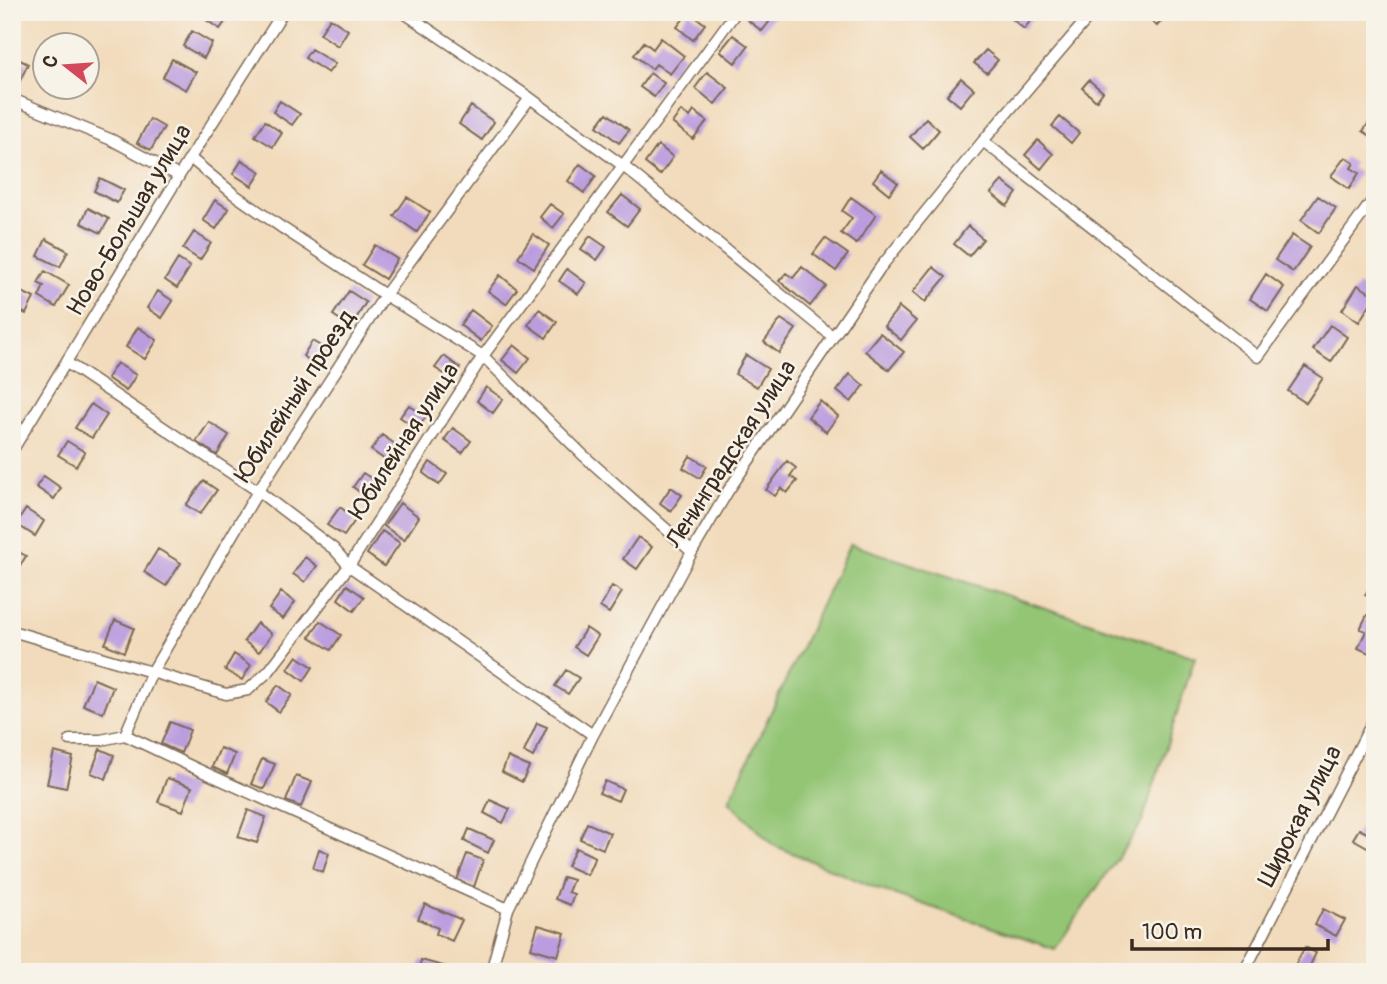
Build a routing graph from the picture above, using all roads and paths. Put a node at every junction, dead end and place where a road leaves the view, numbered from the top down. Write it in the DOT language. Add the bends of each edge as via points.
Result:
graph roads {
  1 [pos="283,12"];
  2 [pos="404,12"];
  3 [pos="736,12"];
  4 [pos="1093,12"];
  5 [pos="530,98"];
  6 [pos="12,99"];
  7 [pos="983,141"];
  8 [pos="190,158"];
  9 [pos="622,165"];
  10 [pos="179,176"];
  11 [pos="1375,197"];
  12 [pos="385,295"];
  13 [pos="832,336"];
  14 [pos="483,356"];
  15 [pos="67,363"];
  16 [pos="12,451"];
  17 [pos="258,491"];
  18 [pos="692,552"];
  19 [pos="349,566"];
  20 [pos="12,631"];
  21 [pos="152,672"];
  22 [pos="1375,717"];
  23 [pos="125,735"];
  24 [pos="593,735"];
  25 [pos="71,740"];
  26 [pos="508,909"];
  27 [pos="491,972"];
  28 [pos="1244,972"];
  1 -- 8 [label="street, Ново-Большая улица"];
  2 -- 5 [label="street"];
  3 -- 9 [label="street, Юбилейная улица"];
  4 -- 7 [label="street, Ленинградская улица"];
  5 -- 9 [label="street"];
  5 -- 12 [label="street, Юбилейный проезд"];
  6 -- 10 [label="street" via="112,140"];
  7 -- 11 [label="street" via="1258,357"];
  7 -- 13 [label="street, Ленинградская улица" via="880,268"];
  8 -- 10 [label="street, Ново-Большая улица"];
  8 -- 12 [label="street" via="235,195"];
  9 -- 13 [label="street"];
  9 -- 14 [label="street, Юбилейная улица"];
  10 -- 15 [label="street, Ново-Большая улица"];
  12 -- 14 [label="street"];
  12 -- 17 [label="street, Юбилейный проезд"];
  13 -- 18 [label="street, Ленинградская улица"];
  14 -- 18 [label="street" via="583,455"];
  14 -- 19 [label="street, Юбилейная улица"];
  15 -- 16 [label="street, Ново-Большая улица"];
  15 -- 17 [label="street"];
  17 -- 19 [label="street" via="334,549"];
  17 -- 21 [label="street, Юбилейный проезд"];
  18 -- 24 [label="street, Ленинградская улица"];
  19 -- 21 [label="street, Юбилейная улица" via="268,671 248,690 226,694"];
  19 -- 24 [label="street"];
  20 -- 21 [label="street, Юбилейная улица"];
  21 -- 23 [label="street, Юбилейный проезд"];
  22 -- 28 [label="street, Широкая улица"];
  23 -- 25 [label="street"];
  23 -- 26 [label="street"];
  24 -- 26 [label="street, Ленинградская улица"];
  26 -- 27 [label="street, Ленинградская улица"];
}
